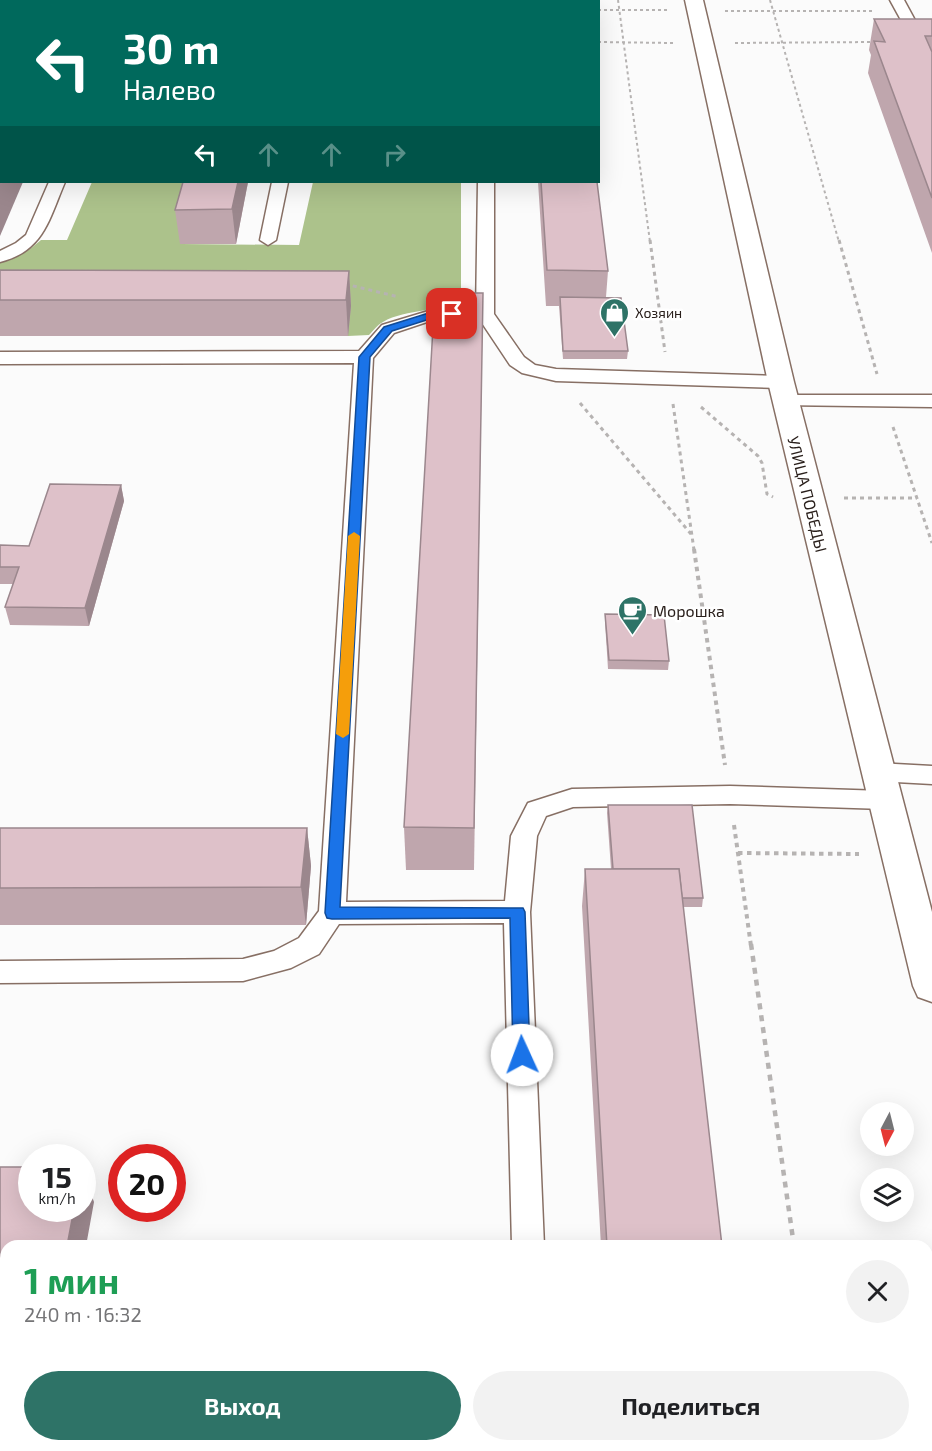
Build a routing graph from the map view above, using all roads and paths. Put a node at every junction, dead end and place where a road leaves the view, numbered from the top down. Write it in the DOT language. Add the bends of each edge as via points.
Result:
graph roads {
  1 [pos="618,0"];
  2 [pos="770,0"];
  3 [pos="696,5"];
  4 [pos="899,6"];
  5 [pos="600,10"];
  6 [pos="620,10"];
  7 [pos="773,11"];
  8 [pos="600,42"];
  9 [pos="784,42"];
  10 [pos="624,43"];
  11 [pos="704,43"];
  12 [pos="922,46"];
  13 [pos="57,183"];
  14 [pos="280,183"];
  15 [pos="486,183"];
  16 [pos="268,240"];
  17 [pos="0,257"];
  18 [pos="341,284"];
  19 [pos="435,314"];
  20 [pos="485,314"];
  21 [pos="364,357"];
  22 [pos="0,358"];
  23 [pos="556,375"];
  24 [pos="669,379"];
  25 [pos="783,392"];
  26 [pos="884,401"];
  27 [pos="932,401"];
  28 [pos="692,535"];
  29 [pos="932,543"];
  30 [pos="932,775"];
  31 [pos="881,786"];
  32 [pos="738,853"];
  33 [pos="898,854"];
  34 [pos="517,912"];
  35 [pos="332,913"];
  36 [pos="0,972"];
  37 [pos="932,986"];
  38 [pos="528,1240"];
  1 -- 6 [label="path"];
  2 -- 7 [label="path"];
  3 -- 6 [label="path"];
  3 -- 7 [label="path"];
  3 -- 11 [label="street, УЛИЦА ПОБЕДЫ"];
  4 -- 7 [label="path"];
  4 -- 12 [label="lane"];
  5 -- 6 [label="path"];
  6 -- 10 [label="path"];
  7 -- 9 [label="path"];
  8 -- 10 [label="path"];
  9 -- 11 [label="path"];
  9 -- 12 [label="path"];
  9 -- 26 [label="path"];
  10 -- 11 [label="path"];
  10 -- 24 [label="path"];
  11 -- 25 [label="street, УЛИЦА ПОБЕДЫ"];
  13 -- 17 [label="lane" via="33,237 22,248"];
  14 -- 16 [label="lane"];
  15 -- 20 [label="lane"];
  18 -- 19 [label="path" via="399,297"];
  19 -- 20 [label="lane"];
  19 -- 21 [label="lane" via="388,329"];
  20 -- 23 [label="lane" via="517,362"];
  21 -- 22 [label="lane"];
  21 -- 35 [label="lane"];
  23 -- 24 [label="lane"];
  23 -- 28 [label="path"];
  24 -- 25 [label="lane"];
  25 -- 26 [label="lane"];
  25 -- 31 [label="street, УЛИЦА ПОБЕДЫ"];
  26 -- 27 [label="lane"];
  26 -- 29 [label="path"];
  30 -- 31 [label="lane"];
  31 -- 33 [label="street, УЛИЦА ПОБЕДЫ"];
  31 -- 34 [label="lane" via="730,795 572,798 537,810 524,836"];
  32 -- 33 [label="path"];
  33 -- 37 [label="street, УЛИЦА ПОБЕДЫ"];
  34 -- 35 [label="lane"];
  34 -- 38 [label="lane"];
  35 -- 36 [label="lane" via="309,946 281,960 243,970"];
}
